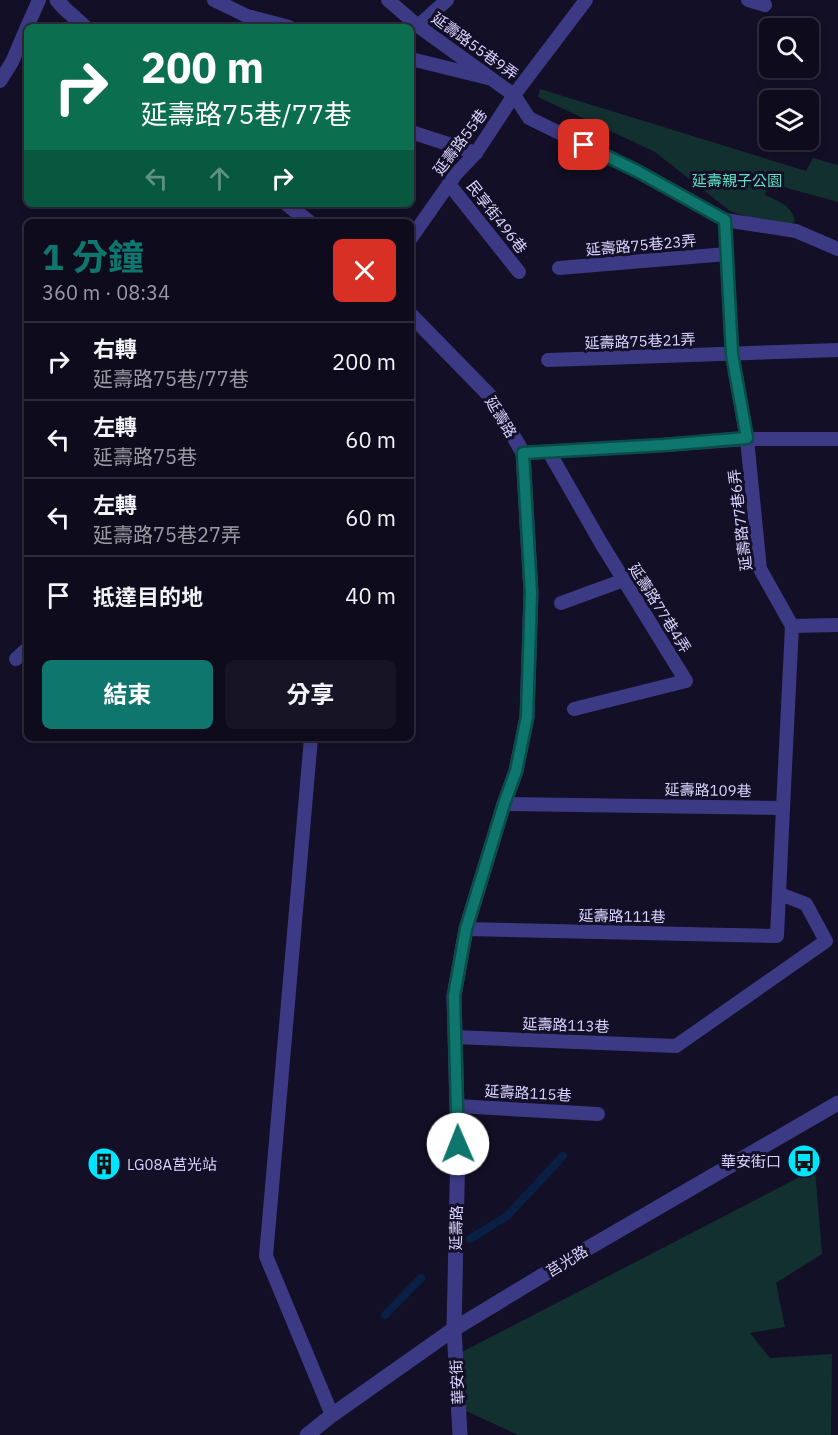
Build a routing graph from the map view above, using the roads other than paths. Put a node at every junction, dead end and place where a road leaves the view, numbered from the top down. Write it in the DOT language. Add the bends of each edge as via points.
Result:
graph roads {
  1 [pos="39,0"];
  2 [pos="57,0"];
  3 [pos="214,0"];
  4 [pos="388,0"];
  5 [pos="447,0"];
  6 [pos="586,0"];
  7 [pos="748,0"];
  8 [pos="765,5"];
  9 [pos="28,24"];
  10 [pos="82,24"];
  11 [pos="278,24"];
  12 [pos="418,26"];
  13 [pos="24,34"];
  14 [pos="414,59"];
  15 [pos="0,81"];
  16 [pos="496,81"];
  17 [pos="514,95"];
  18 [pos="414,133"];
  19 [pos="476,153"];
  20 [pos="449,184"];
  21 [pos="291,207"];
  22 [pos="305,219"];
  23 [pos="725,220"];
  24 [pos="414,234"];
  25 [pos="838,249"];
  26 [pos="726,254"];
  27 [pos="558,268"];
  28 [pos="519,272"];
  29 [pos="414,318"];
  30 [pos="838,350"];
  31 [pos="732,354"];
  32 [pos="548,360"];
  33 [pos="747,438"];
  34 [pos="838,439"];
  35 [pos="549,452"];
  36 [pos="523,453"];
  37 [pos="624,580"];
  38 [pos="561,603"];
  39 [pos="838,625"];
  40 [pos="792,626"];
  41 [pos="24,652"];
  42 [pos="16,659"];
  43 [pos="574,709"];
  44 [pos="311,741"];
  45 [pos="504,804"];
  46 [pos="783,808"];
  47 [pos="780,894"];
  48 [pos="466,929"];
  49 [pos="455,1037"];
  50 [pos="838,1103"];
  51 [pos="457,1106"];
  52 [pos="598,1114"];
  53 [pos="454,1329"];
  54 [pos="332,1415"];
  55 [pos="307,1435"];
  56 [pos="460,1435"];
  1 -- 9 [label="lane"];
  2 -- 10 [label="street"];
  3 -- 11 [label="lane" via="247,16"];
  4 -- 12 [label="lane"];
  5 -- 12 [label="lane, 延壽路55巷9弄"];
  6 -- 17 [label="lane, 延壽路55巷"];
  7 -- 8 [label="lane"];
  12 -- 16 [label="lane, 延壽路55巷9弄"];
  13 -- 15 [label="lane"];
  14 -- 16 [label="lane"];
  16 -- 17 [label="lane, 延壽路55巷9弄"];
  17 -- 19 [label="lane, 延壽路55巷"];
  17 -- 23 [label="lane, 延壽路55巷9弄" via="529,118"];
  18 -- 19 [label="lane"];
  19 -- 20 [label="lane, 延壽路55巷"];
  20 -- 24 [label="lane, 延壽路55巷"];
  20 -- 28 [label="lane, 民享街496巷"];
  21 -- 22 [label="street"];
  23 -- 25 [label="lane" via="796,231"];
  23 -- 26 [label="lane, 延壽路77巷6弄"];
  26 -- 27 [label="lane, 延壽路75巷23弄"];
  26 -- 31 [label="lane, 延壽路77巷6弄"];
  29 -- 36 [label="street, 延壽路" via="491,397"];
  30 -- 31 [label="lane, 延壽路75巷21弄"];
  31 -- 32 [label="lane, 延壽路75巷21弄"];
  31 -- 33 [label="lane, 延壽路77巷6弄"];
  33 -- 34 [label="lane"];
  33 -- 35 [label="lane"];
  33 -- 40 [label="lane, 延壽路77巷6弄" via="760,570"];
  35 -- 36 [label="lane"];
  35 -- 37 [label="lane, 延壽路77巷4弄"];
  36 -- 45 [label="street, 延壽路" via="531,593 527,717 516,771"];
  37 -- 38 [label="lane"];
  37 -- 43 [label="lane, 延壽路77巷4弄" via="686,681"];
  39 -- 40 [label="lane"];
  40 -- 46 [label="lane"];
  41 -- 42 [label="lane"];
  44 -- 54 [label="lane" via="266,1256"];
  45 -- 46 [label="lane, 延壽路109巷"];
  45 -- 48 [label="street, 延壽路"];
  46 -- 47 [label="lane"];
  47 -- 48 [label="lane, 延壽路111巷" via="777,936"];
  47 -- 49 [label="lane, 延壽路113巷" via="806,904 826,940 676,1046"];
  48 -- 49 [label="street, 延壽路" via="454,996"];
  49 -- 51 [label="street, 延壽路"];
  50 -- 53 [label="street, 莒光路"];
  51 -- 52 [label="lane, 延壽路115巷"];
  51 -- 53 [label="street, 延壽路"];
  53 -- 54 [label="street, 莒光路"];
  53 -- 56 [label="street, 華安街"];
  54 -- 55 [label="street, 莒光路"];
}
